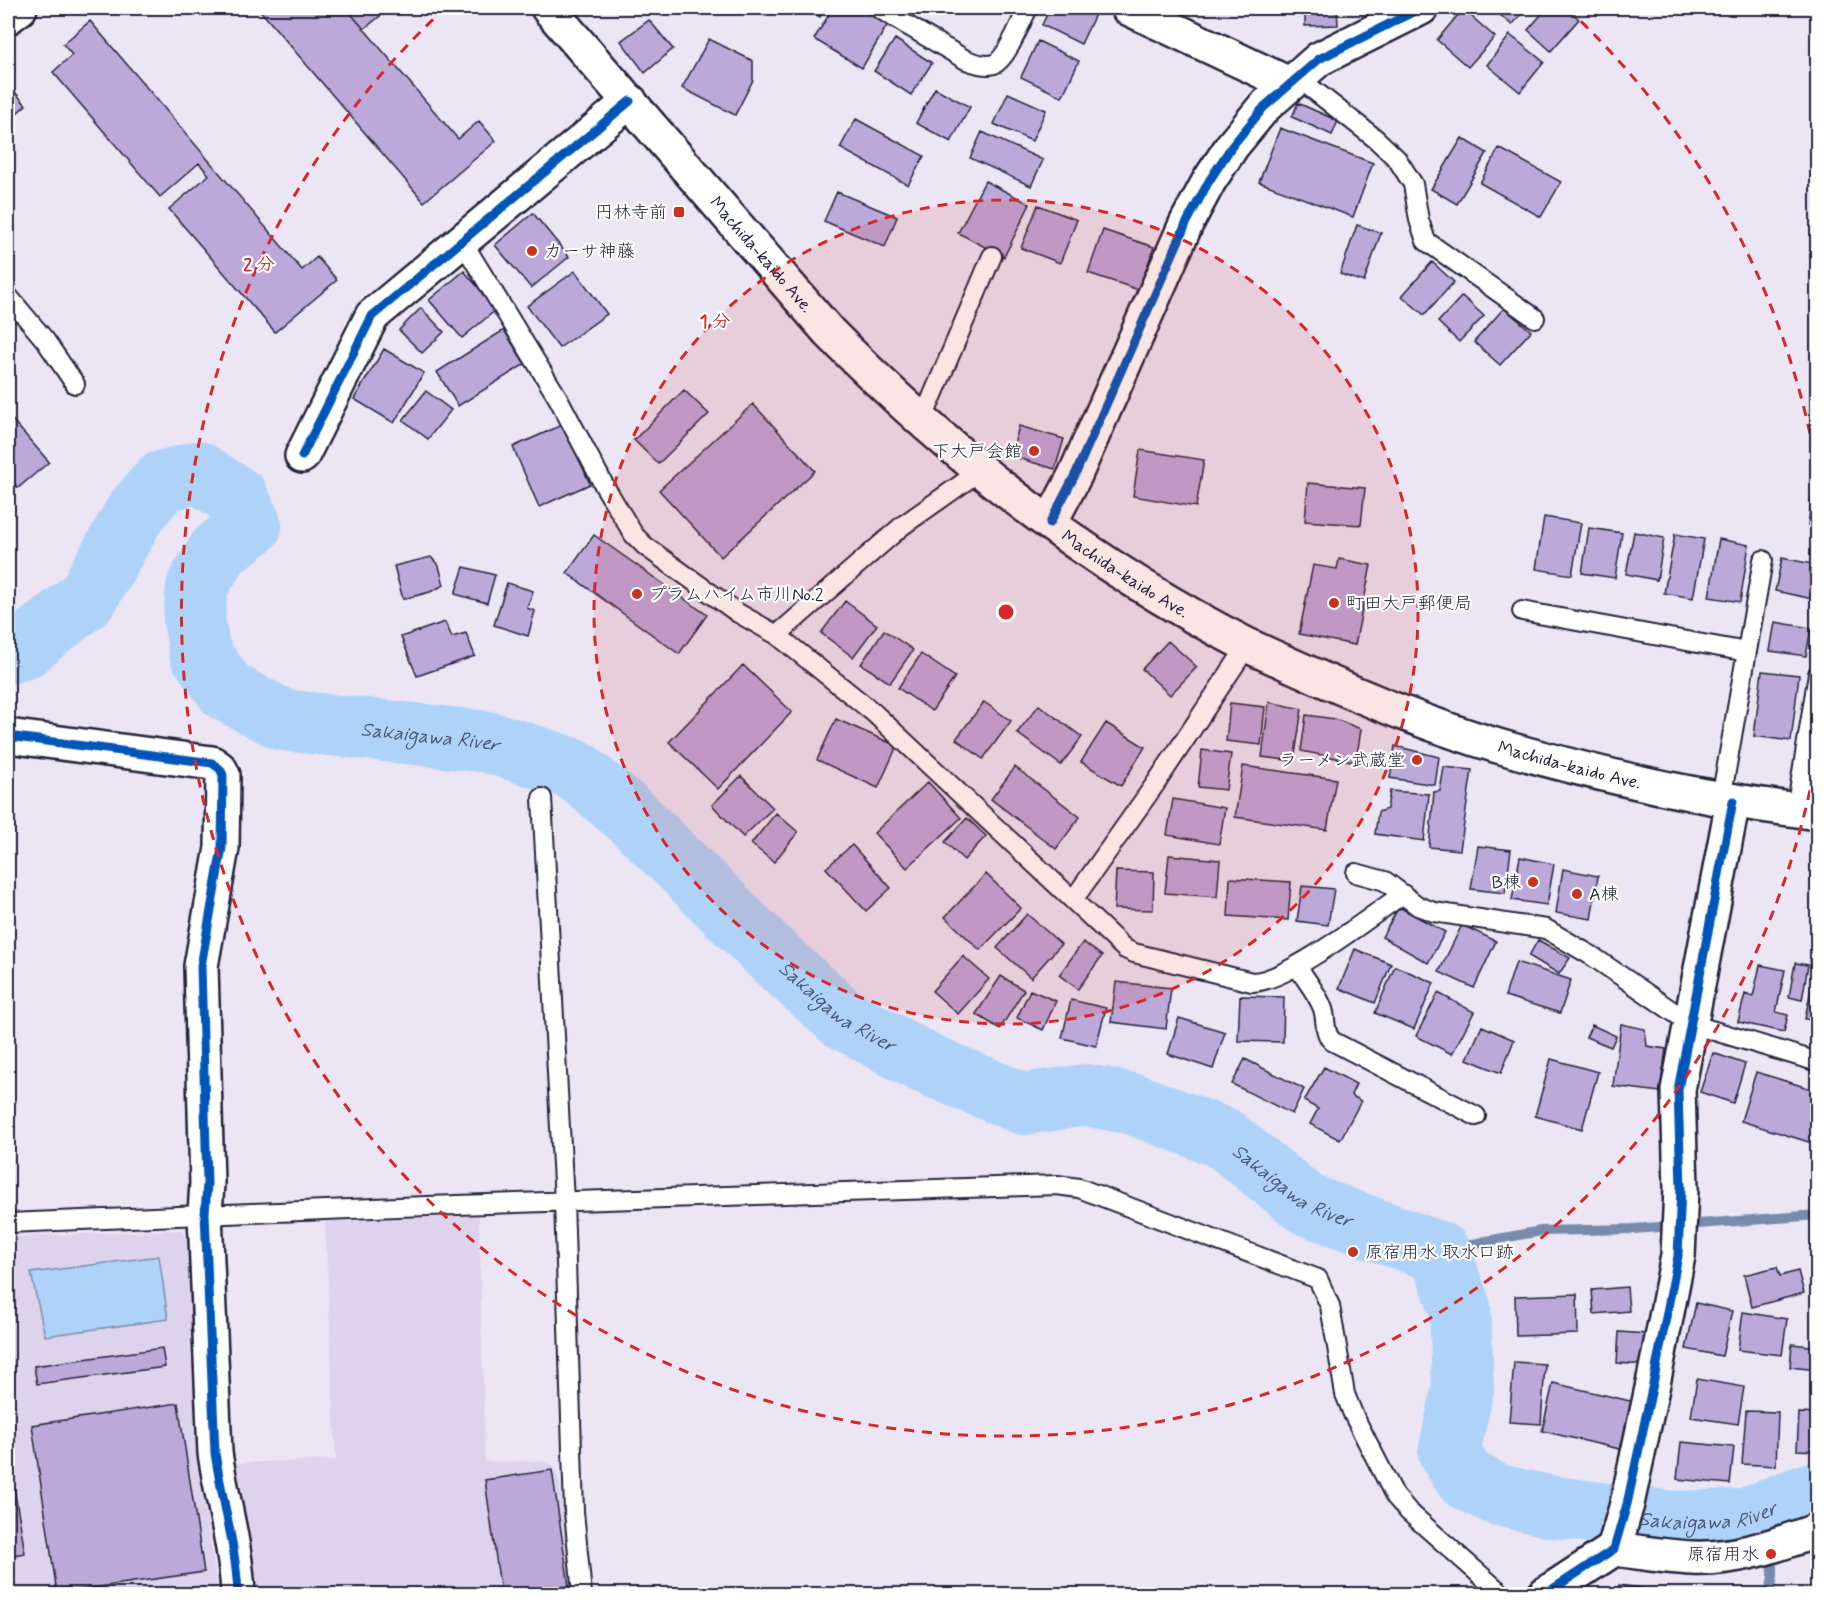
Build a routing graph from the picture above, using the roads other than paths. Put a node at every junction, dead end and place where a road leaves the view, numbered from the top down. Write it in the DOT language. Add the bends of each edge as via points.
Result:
graph roads {
  1 [pos="20,8"];
  2 [pos="548,8"];
  3 [pos="878,8"];
  4 [pos="1028,8"];
  5 [pos="1128,8"];
  6 [pos="1421,8"];
  7 [pos="8,17"];
  8 [pos="1293,81"];
  9 [pos="630,101"];
  10 [pos="462,241"];
  11 [pos="992,256"];
  12 [pos="8,296"];
  13 [pos="1535,318"];
  14 [pos="75,384"];
  15 [pos="922,421"];
  16 [pos="302,456"];
  17 [pos="980,471"];
  18 [pos="1050,523"];
  19 [pos="1763,560"];
  20 [pos="1522,611"];
  21 [pos="777,635"];
  22 [pos="1248,645"];
  23 [pos="1747,652"];
  24 [pos="1818,674"];
  25 [pos="8,736"];
  26 [pos="543,798"];
  27 [pos="1727,800"];
  28 [pos="1807,812"];
  29 [pos="1356,873"];
  30 [pos="1403,894"];
  31 [pos="1073,900"];
  32 [pos="1297,966"];
  33 [pos="1691,1024"];
  34 [pos="1818,1062"];
  35 [pos="1476,1116"];
  36 [pos="564,1202"];
  37 [pos="205,1214"];
  38 [pos="8,1223"];
  39 [pos="1619,1528"];
  40 [pos="1790,1539"];
  41 [pos="238,1594"];
  42 [pos="582,1594"];
  43 [pos="1502,1594"];
  44 [pos="1545,1594"];
  1 -- 7 [label="street"];
  2 -- 9 [label="street, Machida-kaido Ave."];
  3 -- 4 [label="lane" via="966,60 992,65 1000,61"];
  5 -- 8 [label="street"];
  6 -- 8 [label="street" via="1319,59"];
  8 -- 13 [label="lane" via="1376,139 1397,159 1413,184 1426,241"];
  8 -- 18 [label="street" via="1264,106 1232,146 1186,224"];
  9 -- 10 [label="street"];
  9 -- 15 [label="street, Machida-kaido Ave." via="829,332"];
  10 -- 16 [label="street" via="372,316"];
  10 -- 21 [label="lane" via="558,398 634,535 738,613"];
  11 -- 15 [label="lane"];
  12 -- 14 [label="lane"];
  15 -- 17 [label="street, Machida-kaido Ave."];
  17 -- 18 [label="street, Machida-kaido Ave."];
  17 -- 21 [label="lane" via="903,526"];
  18 -- 22 [label="street, Machida-kaido Ave." via="1116,568"];
  19 -- 23 [label="lane"];
  20 -- 23 [label="lane"];
  21 -- 31 [label="lane" via="874,713"];
  22 -- 27 [label="street, Machida-kaido Ave." via="1388,707 1488,743"];
  22 -- 31 [label="lane"];
  23 -- 27 [label="lane"];
  24 -- 28 [label="lane"];
  25 -- 37 [label="street" via="212,764 223,776 222,848 201,966"];
  26 -- 36 [label="lane"];
  27 -- 28 [label="street, Machida-kaido Ave."];
  27 -- 33 [label="street"];
  29 -- 30 [label="lane" via="1385,881"];
  30 -- 32 [label="lane"];
  30 -- 33 [label="lane" via="1434,912 1546,929"];
  31 -- 32 [label="lane" via="1134,953 1252,982 1263,982"];
  32 -- 35 [label="lane" via="1321,1004 1324,1029 1332,1041"];
  33 -- 34 [label="lane"];
  33 -- 39 [label="street" via="1678,1090 1678,1256"];
  36 -- 37 [label="lane"];
  36 -- 42 [label="lane" via="574,1512"];
  36 -- 43 [label="lane" via="1058,1185 1078,1188 1318,1279 1330,1306 1345,1394 1395,1496"];
  37 -- 38 [label="lane"];
  37 -- 41 [label="street" via="215,1453"];
  39 -- 40 [label="street" via="1692,1558 1740,1555"];
  39 -- 44 [label="street"];
}
